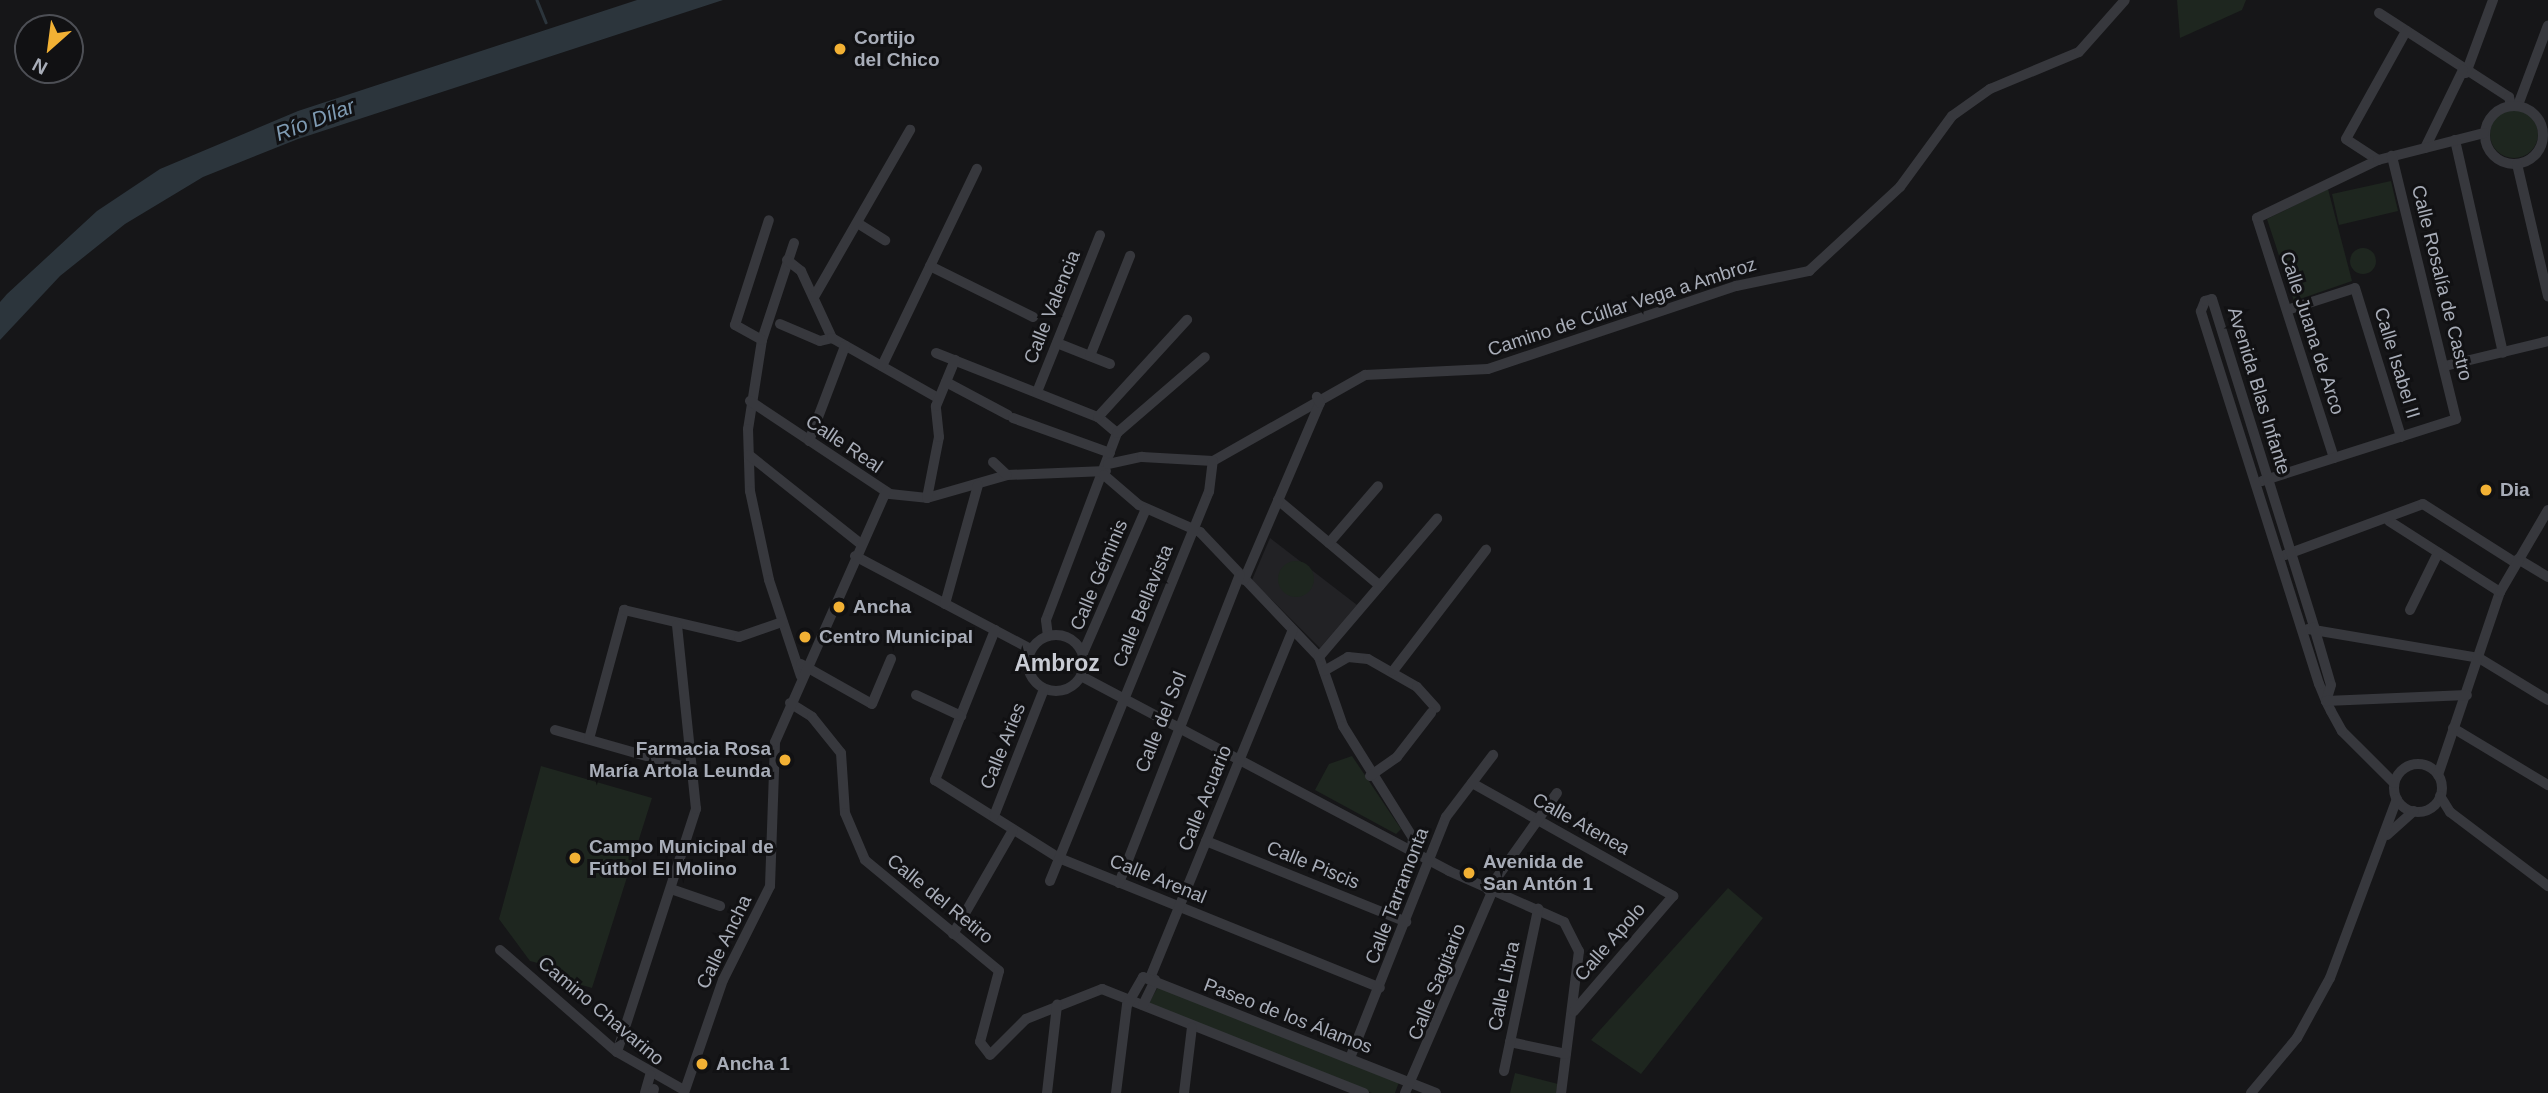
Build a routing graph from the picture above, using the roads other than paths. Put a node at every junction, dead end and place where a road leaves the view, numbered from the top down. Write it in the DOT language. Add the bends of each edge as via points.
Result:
graph roads {
  1 [pos="2125,0"];
  2 [pos="2493,0"];
  3 [pos="2379,13"];
  4 [pos="2548,25"];
  5 [pos="2406,31"];
  6 [pos="2464,72"];
  7 [pos="2514,105"];
  8 [pos="2545,123"];
  9 [pos="910,130"];
  10 [pos="2484,133"];
  11 [pos="2455,141"];
  12 [pos="2425,148"];
  13 [pos="2392,156"];
  14 [pos="2378,160"];
  15 [pos="2517,164"];
  16 [pos="977,169"];
  17 [pos="769,220"];
  18 [pos="859,224"];
  19 [pos="1100,235"];
  20 [pos="885,240"];
  21 [pos="794,243"];
  22 [pos="2548,253"];
  23 [pos="1130,256"];
  24 [pos="787,260"];
  25 [pos="2540,261"];
  26 [pos="930,266"];
  27 [pos="2548,296"];
  28 [pos="814,297"];
  29 [pos="2287,310"];
  30 [pos="1033,317"];
  31 [pos="1187,320"];
  32 [pos="780,324"];
  33 [pos="832,338"];
  34 [pos="762,340"];
  35 [pos="2548,341"];
  36 [pos="1057,342"];
  37 [pos="845,346"];
  38 [pos="936,353"];
  39 [pos="2503,353"];
  40 [pos="1090,356"];
  41 [pos="1205,358"];
  42 [pos="955,360"];
  43 [pos="1110,364"];
  44 [pos="882,366"];
  45 [pos="2445,366"];
  46 [pos="946,383"];
  47 [pos="1037,392"];
  48 [pos="1317,397"];
  49 [pos="938,398"];
  50 [pos="750,401"];
  51 [pos="1098,417"];
  52 [pos="1117,433"];
  53 [pos="2401,436"];
  54 [pos="809,441"];
  55 [pos="749,455"];
  56 [pos="2334,458"];
  57 [pos="1213,461"];
  58 [pos="993,462"];
  59 [pos="1107,466"];
  60 [pos="1007,475"];
  61 [pos="2268,479"];
  62 [pos="2255,483"];
  63 [pos="978,485"];
  64 [pos="1378,486"];
  65 [pos="886,492"];
  66 [pos="927,498"];
  67 [pos="1278,500"];
  68 [pos="1146,509"];
  69 [pos="2548,509"];
  70 [pos="1437,519"];
  71 [pos="2389,522"];
  72 [pos="1193,529"];
  73 [pos="1329,543"];
  74 [pos="861,544"];
  75 [pos="1486,550"];
  76 [pos="2290,553"];
  77 [pos="2438,553"];
  78 [pos="855,556"];
  79 [pos="2278,557"];
  80 [pos="2517,561"];
  81 [pos="2548,577"];
  82 [pos="1242,578"];
  83 [pos="1380,586"];
  84 [pos="2500,592"];
  85 [pos="945,604"];
  86 [pos="2410,610"];
  87 [pos="782,622"];
  88 [pos="677,625"];
  89 [pos="2314,627"];
  90 [pos="995,629"];
  91 [pos="1293,630"];
  92 [pos="2301,631"];
  93 [pos="1048,636"];
  94 [pos="1031,649"];
  95 [pos="1083,653"];
  96 [pos="1320,657"];
  97 [pos="891,659"];
  98 [pos="2479,659"];
  99 [pos="803,671"];
  100 [pos="1324,671"];
  101 [pos="1393,671"];
  102 [pos="1082,676"];
  103 [pos="1044,689"];
  104 [pos="916,695"];
  105 [pos="2467,695"];
  106 [pos="1123,699"];
  107 [pos="2548,700"];
  108 [pos="2326,701"];
  109 [pos="790,703"];
  110 [pos="961,716"];
  111 [pos="1178,727"];
  112 [pos="2453,728"];
  113 [pos="555,730"];
  114 [pos="589,739"];
  115 [pos="2444,747"];
  116 [pos="1493,755"];
  117 [pos="1240,758"];
  118 [pos="2376,764"];
  119 [pos="2421,764"];
  120 [pos="692,769"];
  121 [pos="2401,770"];
  122 [pos="1369,773"];
  123 [pos="2438,775"];
  124 [pos="1472,783"];
  125 [pos="2394,783"];
  126 [pos="2548,785"];
  127 [pos="1557,793"];
  128 [pos="2440,796"];
  129 [pos="2397,799"];
  130 [pos="2431,808"];
  131 [pos="2414,811"];
  132 [pos="2450,812"];
  133 [pos="993,816"];
  134 [pos="1535,818"];
  135 [pos="1013,830"];
  136 [pos="2387,835"];
  137 [pos="1206,841"];
  138 [pos="1412,848"];
  139 [pos="1059,858"];
  140 [pos="1429,859"];
  141 [pos="1050,881"];
  142 [pos="1119,883"];
  143 [pos="2548,886"];
  144 [pos="671,889"];
  145 [pos="1490,891"];
  146 [pos="1673,896"];
  147 [pos="720,906"];
  148 [pos="1180,906"];
  149 [pos="1538,909"];
  150 [pos="1406,922"];
  151 [pos="953,934"];
  152 [pos="500,950"];
  153 [pos="1152,979"];
  154 [pos="1380,988"];
  155 [pos="1129,999"];
  156 [pos="1057,1005"];
  157 [pos="1143,1005"];
  158 [pos="1573,1012"];
  159 [pos="1192,1027"];
  160 [pos="1510,1042"];
  161 [pos="617,1052"];
  162 [pos="1566,1054"];
  163 [pos="1350,1058"];
  164 [pos="1504,1071"];
  165 [pos="1410,1082"];
  166 [pos="652,1087"];
  167 [pos="684,1092"];
  168 [pos="1563,1092"];
  169 [pos="1047,1093"];
  170 [pos="1116,1093"];
  171 [pos="1184,1093"];
  172 [pos="1364,1093"];
  173 [pos="1405,1093"];
  174 [pos="1436,1093"];
  175 [pos="2251,1093"];
  1 -- 48 [label="street, Camino de Cúllar Vega a Ambroz" via="2079,52 1990,89 1952,116 1900,187 1809,271 1736,286 1488,369 1440,376 1395,370 1365,375"];
  2 -- 6 [label="street"];
  3 -- 5 [label="street"];
  4 -- 7 [label="street"];
  5 -- 6 [label="street"];
  5 -- 14 [label="street" via="2346,139"];
  6 -- 7 [label="street" via="2509,97"];
  6 -- 12 [label="street"];
  7 -- 8 [label="street"];
  7 -- 10 [label="street" via="2495,112"];
  8 -- 15 [label="street" via="2541,148"];
  9 -- 18 [label="street"];
  10 -- 11 [label="street"];
  10 -- 15 [label="street" via="2494,156"];
  11 -- 12 [label="street"];
  11 -- 39 [label="street"];
  12 -- 13 [label="street"];
  13 -- 14 [label="street"];
  13 -- 45 [label="street, Calle Rosalía de Castro"];
  14 -- 29 [label="street, Calle Juana de Arco" via="2257,218"];
  15 -- 25 [label="street"];
  16 -- 26 [label="street"];
  17 -- 34 [label="street" via="735,325"];
  18 -- 20 [label="street"];
  18 -- 28 [label="street"];
  19 -- 36 [label="street, Calle Valencia"];
  21 -- 24 [label="street"];
  22 -- 25 [label="street"];
  23 -- 40 [label="street"];
  24 -- 28 [label="street"];
  24 -- 34 [label="street"];
  25 -- 27 [label="street"];
  26 -- 30 [label="street"];
  26 -- 44 [label="street"];
  28 -- 33 [label="street"];
  29 -- 53 [label="street, Calle Isabel II" via="2355,288"];
  29 -- 56 [label="street, Calle Juana de Arco"];
  31 -- 51 [label="street"];
  32 -- 33 [label="street" via="820,341"];
  33 -- 37 [label="street"];
  34 -- 50 [label="street"];
  35 -- 39 [label="street"];
  36 -- 40 [label="street"];
  36 -- 47 [label="street, Calle Valencia"];
  37 -- 44 [label="street"];
  37 -- 54 [label="street"];
  38 -- 42 [label="street"];
  39 -- 45 [label="street"];
  40 -- 43 [label="street"];
  41 -- 52 [label="street"];
  42 -- 46 [label="street"];
  42 -- 47 [label="street"];
  44 -- 49 [label="street"];
  45 -- 53 [label="street, Calle Rosalía de Castro" via="2456,419"];
  46 -- 49 [label="street"];
  46 -- 59 [label="street"];
  47 -- 51 [label="street"];
  48 -- 57 [label="street, Camino de Cúllar Vega a Ambroz"];
  48 -- 67 [label="street, Calle del Sol" via="1320,404"];
  49 -- 66 [label="street" via="939,437"];
  50 -- 54 [label="street, Calle Real"];
  50 -- 55 [label="street"];
  51 -- 52 [label="street"];
  52 -- 59 [label="street"];
  53 -- 56 [label="street"];
  54 -- 65 [label="street, Calle Real"];
  55 -- 74 [label="street"];
  55 -- 87 [label="street" via="750,491"];
  56 -- 61 [label="street"];
  57 -- 59 [label="street, Calle Real" via="1142,457"];
  57 -- 72 [label="street, Calle Bellavista" via="1217,469"];
  58 -- 60 [label="street"];
  59 -- 60 [label="street, Calle Real"];
  59 -- 68 [label="street"];
  59 -- 93 [label="street" via="1046,620"];
  60 -- 63 [label="street, Calle Real"];
  61 -- 62 [label="street"];
  61 -- 62 [label="street, Avenida Blas Infante" via="2212,299 2205,301 2201,311"];
  61 -- 76 [label="street, Avenida Blas Infante"];
  62 -- 79 [label="street, Avenida Blas Infante"];
  63 -- 66 [label="street, Calle Real"];
  63 -- 85 [label="street"];
  64 -- 73 [label="street"];
  65 -- 66 [label="street, Calle Real"];
  65 -- 74 [label="street, Calle Ancha"];
  67 -- 73 [label="street"];
  67 -- 82 [label="street, Calle del Sol"];
  68 -- 72 [label="street"];
  68 -- 95 [label="street, Calle Géminis"];
  69 -- 80 [label="street"];
  70 -- 83 [label="street"];
  71 -- 76 [label="street"];
  71 -- 77 [label="street"];
  71 -- 80 [label="street" via="2423,504"];
  72 -- 82 [label="street"];
  72 -- 106 [label="street, Calle Bellavista"];
  73 -- 83 [label="street"];
  74 -- 78 [label="street, Calle Ancha"];
  75 -- 101 [label="street"];
  76 -- 79 [label="street"];
  76 -- 89 [label="street, Avenida Blas Infante"];
  77 -- 84 [label="street"];
  77 -- 86 [label="street"];
  78 -- 85 [label="street"];
  78 -- 99 [label="street, Calle Ancha"];
  79 -- 92 [label="street, Avenida Blas Infante"];
  80 -- 81 [label="street"];
  80 -- 84 [label="street"];
  82 -- 91 [label="street"];
  82 -- 111 [label="street, Calle del Sol"];
  83 -- 96 [label="street"];
  84 -- 98 [label="street"];
  85 -- 90 [label="street"];
  87 -- 88 [label="street" via="739,637"];
  87 -- 99 [label="street" via="793,657"];
  88 -- 114 [label="street" via="624,610"];
  88 -- 120 [label="street"];
  89 -- 92 [label="street"];
  89 -- 98 [label="street"];
  89 -- 108 [label="street, Avenida Blas Infante" via="2331,685"];
  90 -- 94 [label="street"];
  90 -- 110 [label="street"];
  91 -- 96 [label="street"];
  91 -- 117 [label="street, Calle Acuario"];
  92 -- 108 [label="street, Avenida Blas Infante"];
  93 -- 94 [label="street"];
  93 -- 95 [label="street" via="1072,639"];
  94 -- 103 [label="street" via="1030,673"];
  95 -- 102 [label="street"];
  96 -- 100 [label="street"];
  97 -- 99 [label="street" via="872,704"];
  98 -- 105 [label="street"];
  98 -- 107 [label="street"];
  99 -- 109 [label="street, Calle Ancha"];
  100 -- 101 [label="street" via="1348,657"];
  100 -- 122 [label="street"];
  101 -- 122 [label="street" via="1434,711 1400,753"];
  102 -- 103 [label="street" via="1066,690"];
  102 -- 106 [label="street"];
  103 -- 133 [label="street, Calle Aries"];
  104 -- 110 [label="street"];
  105 -- 108 [label="street"];
  105 -- 112 [label="street"];
  106 -- 111 [label="street"];
  106 -- 139 [label="street, Calle Bellavista"];
  108 -- 118 [label="street, Avenida Blas Infante" via="2342,731"];
  109 -- 151 [label="street, Calle del Retiro" via="812,718 841,753 845,813 865,860"];
  109 -- 167 [label="street, Calle Ancha" via="775,742 769,886 723,980"];
  110 -- 133 [label="street, Calle Arenal" via="936,780"];
  111 -- 117 [label="street"];
  111 -- 142 [label="street, Calle del Sol"];
  112 -- 115 [label="street"];
  112 -- 126 [label="street"];
  113 -- 114 [label="street"];
  114 -- 120 [label="street"];
  115 -- 119 [label="street"];
  115 -- 123 [label="street"];
  116 -- 124 [label="street, Calle Tarramonta"];
  117 -- 137 [label="street, Calle Acuario"];
  117 -- 138 [label="street"];
  118 -- 121 [label="street"];
  118 -- 125 [label="street, Avenida Blas Infante"];
  119 -- 121 [label="street"];
  119 -- 123 [label="street"];
  120 -- 144 [label="street" via="696,809"];
  121 -- 125 [label="street"];
  122 -- 138 [label="street" via="1413,838"];
  123 -- 128 [label="street"];
  124 -- 134 [label="street, Calle Atenea"];
  124 -- 140 [label="street, Calle Tarramonta" via="1446,817"];
  125 -- 129 [label="street"];
  127 -- 134 [label="street, Calle Sagitario"];
  128 -- 130 [label="street"];
  128 -- 132 [label="street"];
  129 -- 131 [label="street"];
  129 -- 136 [label="street"];
  130 -- 131 [label="street"];
  130 -- 132 [label="street"];
  131 -- 136 [label="street"];
  132 -- 143 [label="street"];
  133 -- 135 [label="street, Calle Arenal"];
  134 -- 145 [label="street, Calle Sagitario"];
  134 -- 146 [label="street, Calle Atenea"];
  135 -- 139 [label="street, Calle Arenal"];
  135 -- 151 [label="street"];
  136 -- 175 [label="street" via="2313,1012"];
  137 -- 148 [label="street, Calle Acuario"];
  137 -- 150 [label="street, Calle Piscis"];
  138 -- 140 [label="street"];
  139 -- 141 [label="street, Calle Bellavista"];
  139 -- 142 [label="street, Calle Arenal"];
  140 -- 145 [label="street"];
  140 -- 150 [label="street, Calle Tarramonta"];
  142 -- 148 [label="street, Calle Arenal"];
  144 -- 147 [label="street"];
  144 -- 161 [label="street"];
  145 -- 149 [label="street"];
  145 -- 165 [label="street, Calle Sagitario"];
  146 -- 158 [label="street, Calle Apolo"];
  148 -- 153 [label="street, Calle Acuario"];
  148 -- 154 [label="street, Calle Arenal"];
  149 -- 158 [label="street" via="1564,922 1577,942"];
  149 -- 160 [label="street, Calle Libra"];
  150 -- 154 [label="street, Calle Tarramonta"];
  151 -- 156 [label="street, Calle del Retiro" via="999,971 980,1042 990,1055 1026,1019"];
  152 -- 161 [label="street, Camino Chavarino"];
  153 -- 155 [label="street" via="1138,980"];
  153 -- 157 [label="street, Calle Acuario"];
  153 -- 163 [label="street, Paseo de los Álamos"];
  154 -- 163 [label="street, Calle Tarramonta"];
  155 -- 156 [label="street" via="1102,989"];
  155 -- 157 [label="street"];
  155 -- 170 [label="street"];
  156 -- 169 [label="street"];
  157 -- 159 [label="street"];
  158 -- 162 [label="street"];
  159 -- 171 [label="street"];
  159 -- 172 [label="street"];
  160 -- 162 [label="street"];
  160 -- 164 [label="street, Calle Libra"];
  161 -- 166 [label="street, Camino Chavarino"];
  162 -- 168 [label="street"];
  163 -- 165 [label="street, Paseo de los Álamos"];
  165 -- 173 [label="street"];
  165 -- 174 [label="street, Paseo de los Álamos"];
  166 -- 167 [label="street, Camino Chavarino"];
}
